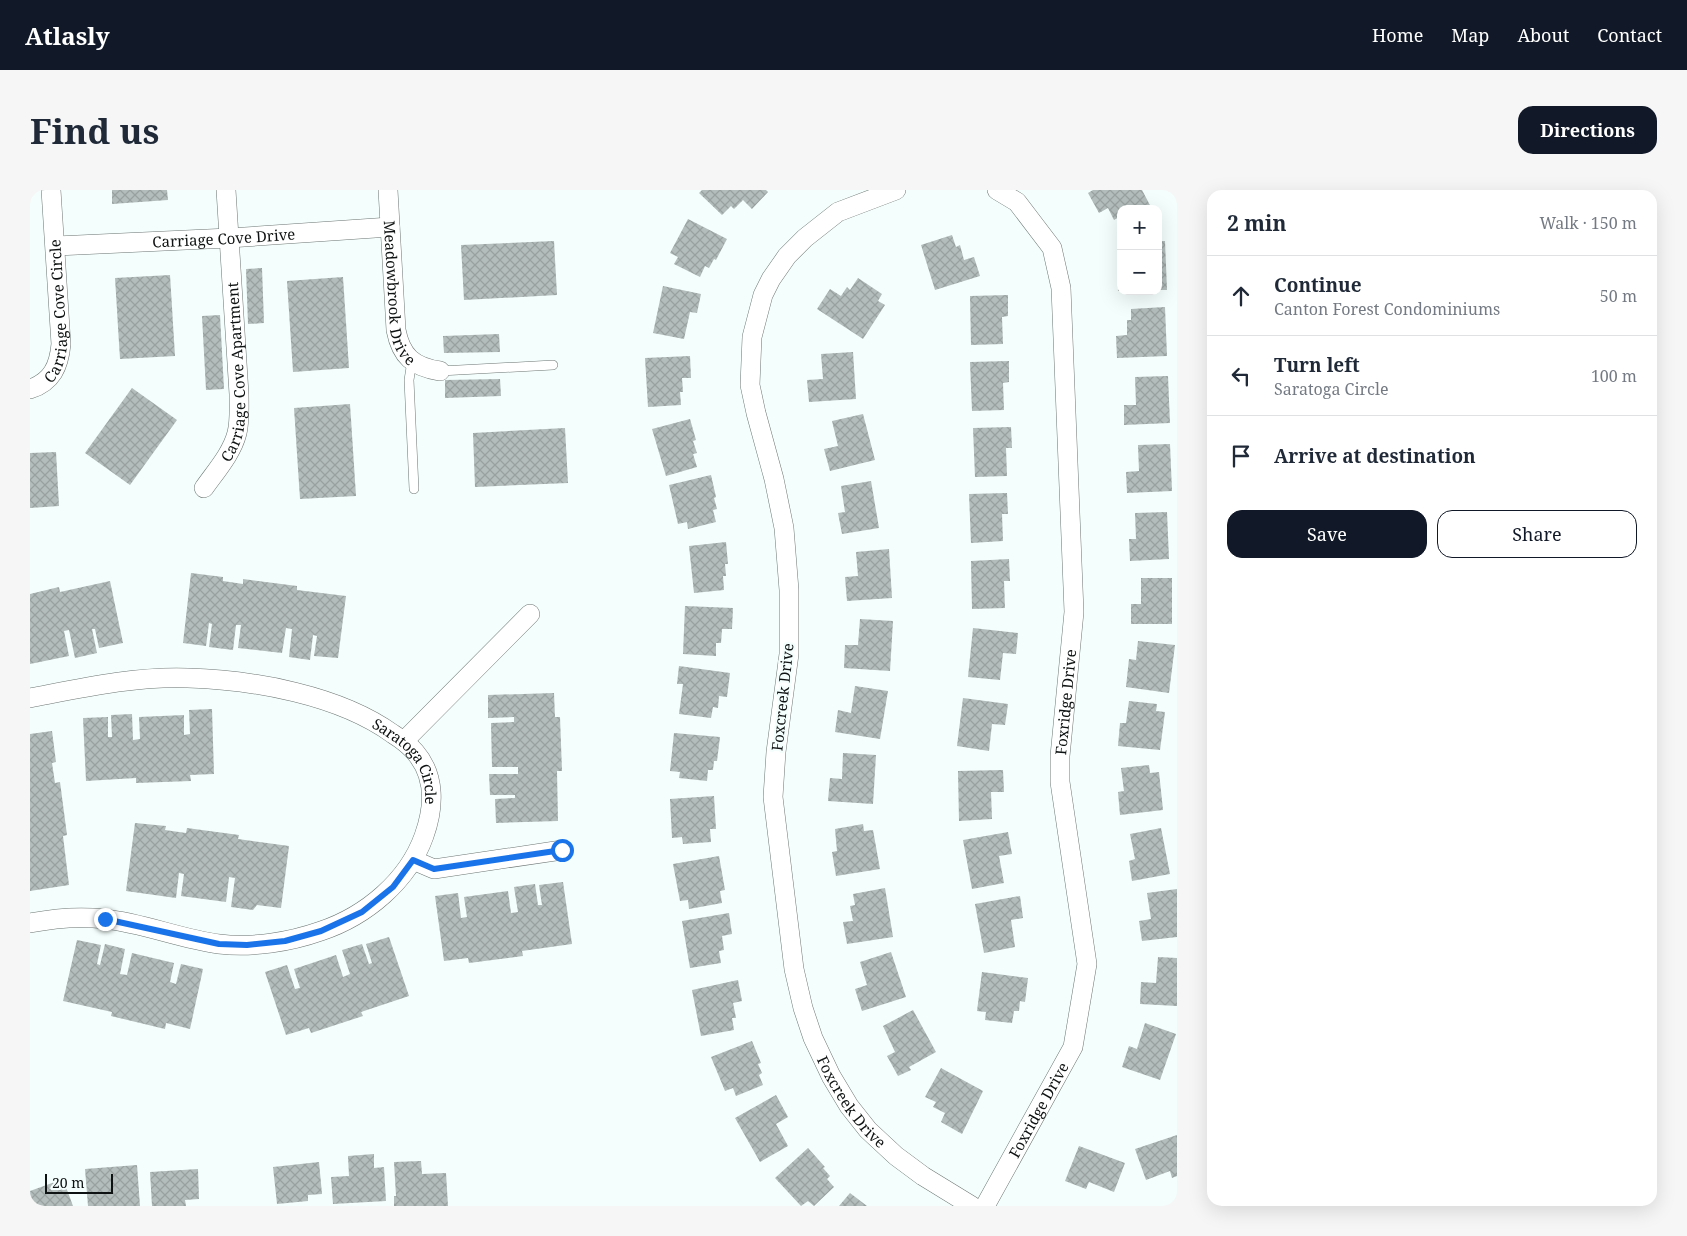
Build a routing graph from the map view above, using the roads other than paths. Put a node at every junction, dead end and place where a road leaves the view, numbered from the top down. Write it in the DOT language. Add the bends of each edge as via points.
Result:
graph roads {
  1 [pos="52,190"];
  2 [pos="226,190"];
  3 [pos="388,190"];
  4 [pos="896,190"];
  5 [pos="1010,194"];
  6 [pos="390,228"];
  7 [pos="229,238"];
  8 [pos="56,246"];
  9 [pos="412,361"];
  10 [pos="552,365"];
  11 [pos="440,371"];
  12 [pos="30,389"];
  13 [pos="204,488"];
  14 [pos="414,489"];
  15 [pos="530,614"];
  16 [pos="30,698"];
  17 [pos="404,741"];
  18 [pos="562,850"];
  19 [pos="413,860"];
  20 [pos="30,923"];
  21 [pos="972,1206"];
  22 [pos="985,1206"];
  1 -- 8 [label="street, Carriage Cove Circle"];
  2 -- 7 [label="street, Carriage Cove Apartment"];
  3 -- 6 [label="street, Meadowbrook Drive"];
  4 -- 21 [label="street, Foxcreek Drive" via="838,212 787,256 763,295 752,337 750,385 782,520 789,590 788,654 773,797 794,969 810,1031 831,1076 868,1130 896,1156"];
  5 -- 22 [label="street, Foxridge Drive" via="1052,248 1061,288 1074,612 1060,782 1087,964 1073,1047"];
  6 -- 7 [label="street, Carriage Cove Drive"];
  6 -- 9 [label="street, Meadowbrook Drive" via="396,330 404,353"];
  7 -- 8 [label="street, Carriage Cove Drive"];
  7 -- 13 [label="street, Carriage Cove Apartment" via="239,419 236,435 224,459"];
  8 -- 12 [label="street, Carriage Cove Circle" via="59,358 49,379"];
  9 -- 11 [label="street, Meadowbrook Drive"];
  9 -- 14 [label="lane" via="409,380"];
  10 -- 11 [label="lane"];
  15 -- 17 [label="street"];
  16 -- 17 [label="street, Saratoga Circle" via="147,679 188,678 259,684 302,693 363,716"];
  17 -- 19 [label="street, Saratoga Circle" via="423,763 432,794 429,822"];
  18 -- 19 [label="street" via="434,869"];
  19 -- 20 [label="street, Saratoga Circle" via="393,887 362,912 321,931 285,941 219,944 105,919 75,917"];
}
